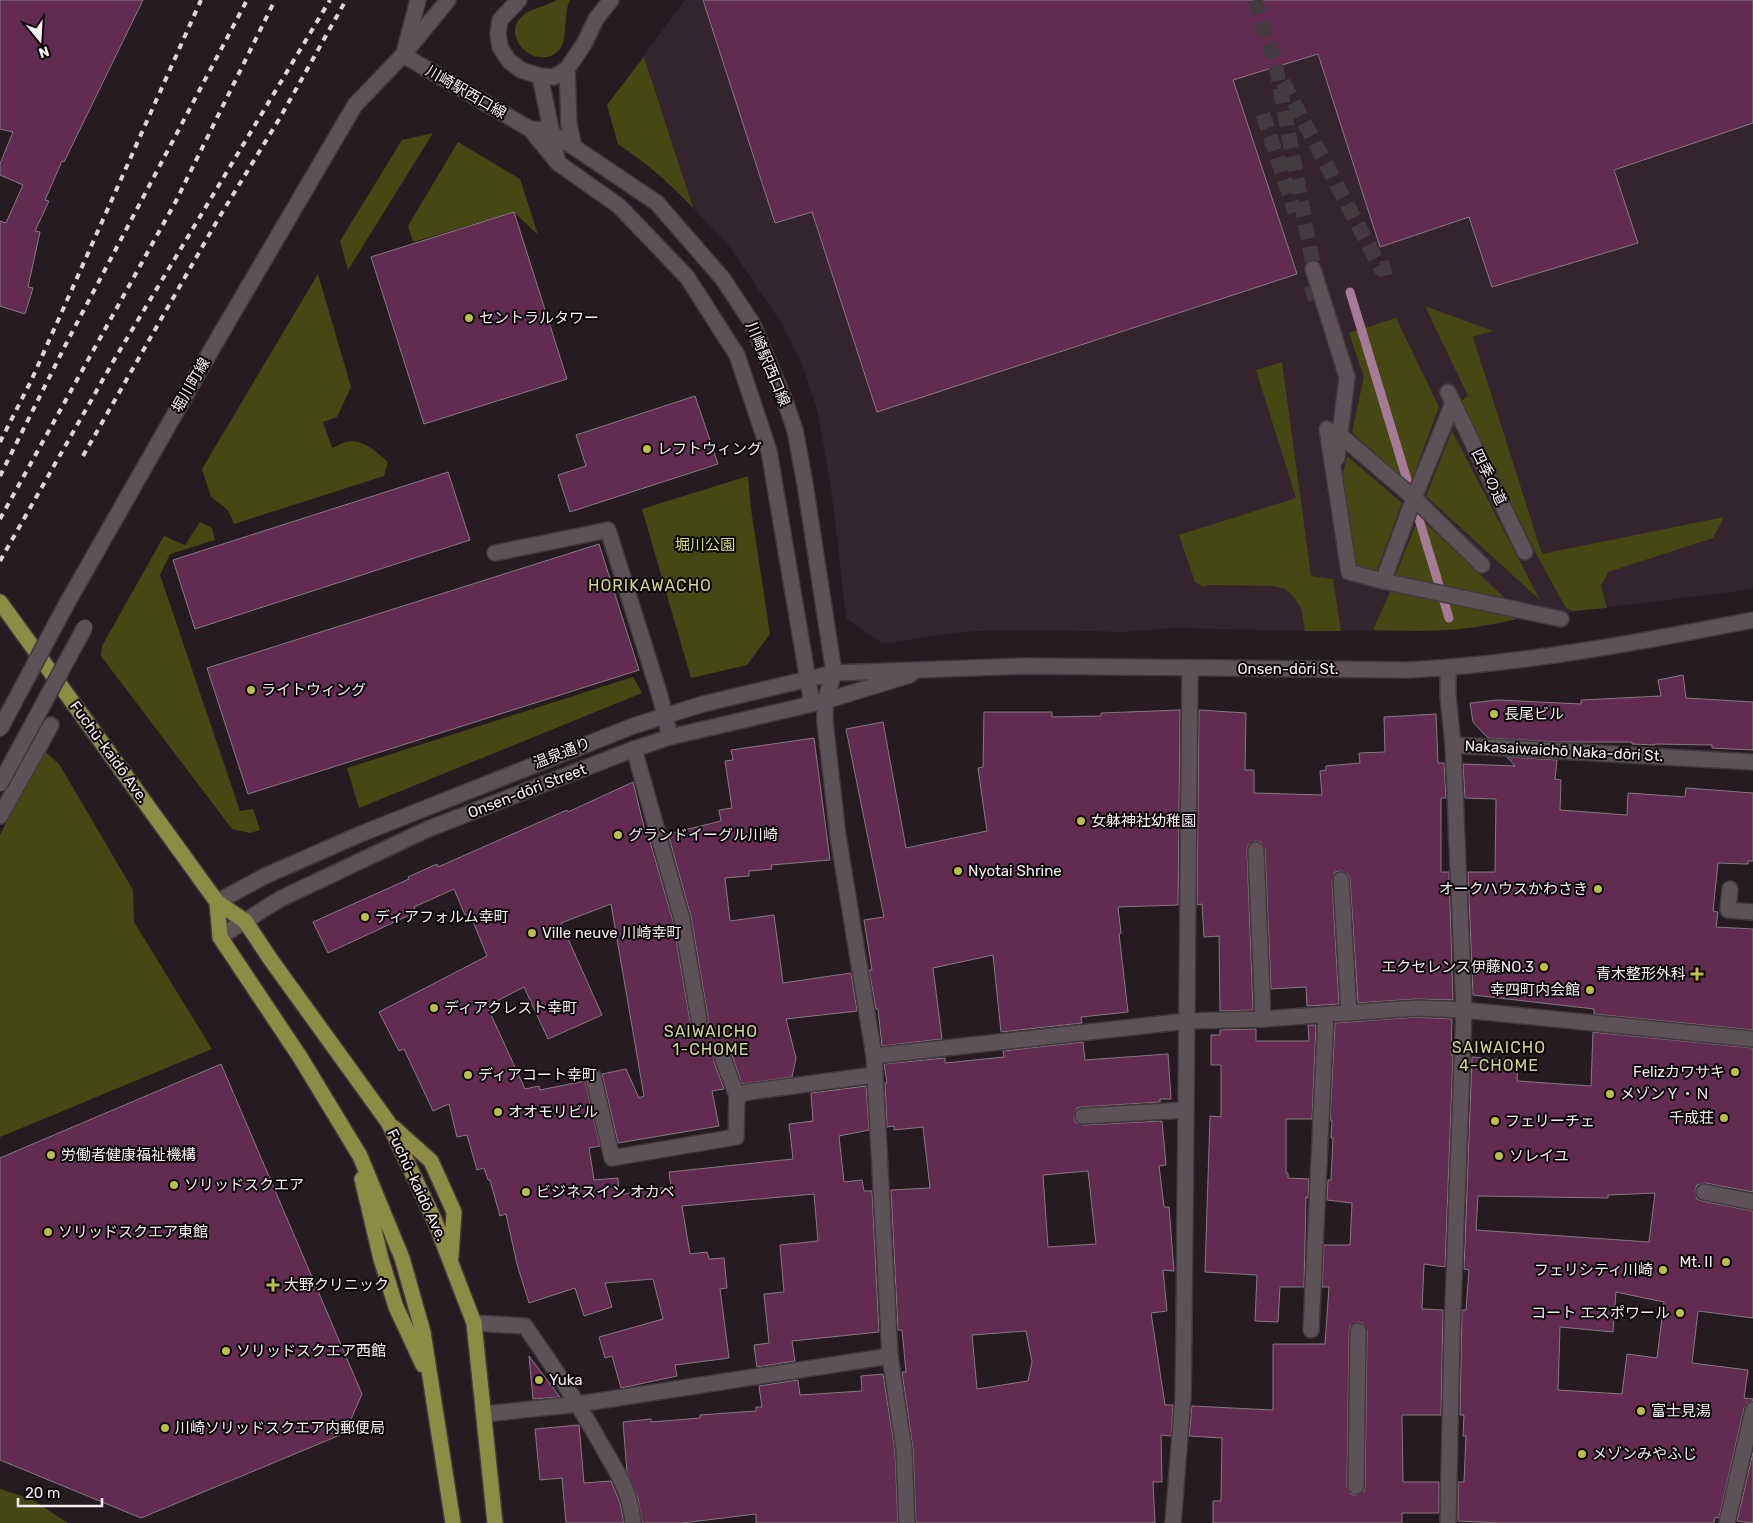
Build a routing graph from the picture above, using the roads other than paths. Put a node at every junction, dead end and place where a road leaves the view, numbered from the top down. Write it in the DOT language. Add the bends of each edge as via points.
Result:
graph roads {
  1 [pos="418,0"];
  2 [pos="448,0"];
  3 [pos="519,0"];
  4 [pos="611,0"];
  5 [pos="403,55"];
  6 [pos="567,69"];
  7 [pos="540,76"];
  8 [pos="530,129"];
  9 [pos="552,134"];
  10 [pos="574,147"];
  11 [pos="558,163"];
  12 [pos="1313,268"];
  13 [pos="1334,432"];
  14 [pos="1414,498"];
  15 [pos="1525,552"];
  16 [pos="495,553"];
  17 [pos="1482,565"];
  18 [pos="1383,581"];
  19 [pos="0,602"];
  20 [pos="1561,620"];
  21 [pos="1753,620"];
  22 [pos="85,627"];
  23 [pos="1190,668"];
  24 [pos="1448,668"];
  25 [pos="926,670"];
  26 [pos="834,673"];
  27 [pos="808,679"];
  28 [pos="818,702"];
  29 [pos="665,715"];
  30 [pos="51,725"];
  31 [pos="0,729"];
  32 [pos="670,737"];
  33 [pos="1453,745"];
  34 [pos="634,749"];
  35 [pos="1753,762"];
  36 [pos="0,784"];
  37 [pos="0,816"];
  38 [pos="1256,850"];
  39 [pos="1341,880"];
  40 [pos="1730,889"];
  41 [pos="217,902"];
  42 [pos="1753,912"];
  43 [pos="245,921"];
  44 [pos="220,937"];
  45 [pos="1464,1010"];
  46 [pos="1349,1013"];
  47 [pos="1326,1015"];
  48 [pos="699,1019"];
  49 [pos="1263,1019"];
  50 [pos="1187,1021"];
  51 [pos="1753,1039"];
  52 [pos="874,1056"];
  53 [pos="723,1059"];
  54 [pos="874,1075"];
  55 [pos="593,1076"];
  56 [pos="737,1096"];
  57 [pos="1186,1110"];
  58 [pos="1083,1116"];
  59 [pos="388,1122"];
  60 [pos="1704,1192"];
  61 [pos="1753,1202"];
  62 [pos="451,1261"];
  63 [pos="474,1322"];
  64 [pos="1311,1330"];
  65 [pos="1358,1331"];
  66 [pos="890,1356"];
  67 [pos="579,1404"];
  68 [pos="1753,1410"];
  69 [pos="485,1414"];
  70 [pos="1356,1486"];
  71 [pos="453,1523"];
  72 [pos="495,1523"];
  73 [pos="633,1523"];
  74 [pos="907,1523"];
  75 [pos="1173,1523"];
  76 [pos="1448,1523"];
  77 [pos="1727,1523"];
  1 -- 5 [label="street, 堀川町線"];
  2 -- 5 [label="street, 堀川町線"];
  3 -- 7 [label="street" via="500,20 500,47 509,61 521,70"];
  4 -- 6 [label="street"];
  5 -- 8 [label="street, 川崎駅西口線"];
  5 -- 31 [label="street, 堀川町線, bridge" via="356,105 213,347 66,605"];
  6 -- 7 [label="street" via="554,77"];
  6 -- 10 [label="street" via="569,125"];
  7 -- 9 [label="street"];
  8 -- 9 [label="street, 川崎駅西口線" via="546,130"];
  8 -- 11 [label="street, 川崎駅西口線"];
  9 -- 10 [label="street, 川崎駅西口線"];
  9 -- 11 [label="street"];
  10 -- 26 [label="street, 川崎駅西口線" via="657,203 723,279 752,323 795,430"];
  11 -- 27 [label="street, 川崎駅西口線" via="619,206 687,277 736,355 769,450"];
  12 -- 13 [label="street" via="1347,378"];
  13 -- 14 [label="street"];
  13 -- 18 [label="street" via="1334,472 1349,572"];
  14 -- 15 [label="street, 四季の道" via="1451,397"];
  14 -- 17 [label="street"];
  14 -- 18 [label="street, 四季の道"];
  16 -- 29 [label="street" via="608,530"];
  18 -- 20 [label="street"];
  19 -- 41 [label="main road, Fuchū-kaidō Ave."];
  21 -- 24 [label="street, Onsen-dōri St." via="1622,646"];
  22 -- 36 [label="street, bridge"];
  23 -- 24 [label="street, Onsen-dōri St."];
  23 -- 25 [label="street, Onsen-dōri St." via="1024,666"];
  23 -- 50 [label="street"];
  24 -- 33 [label="street, Nakasaiwaichō Naka-dōri St."];
  25 -- 26 [label="street, 温泉通り"];
  25 -- 28 [label="street, Onsen-dōri St."];
  26 -- 27 [label="street, 温泉通り"];
  26 -- 28 [label="street, 川崎駅西口線"];
  27 -- 28 [label="street, 川崎駅西口線"];
  27 -- 29 [label="street, 温泉通り"];
  28 -- 32 [label="street, Onsen-dōri Street"];
  28 -- 52 [label="street" via="825,722 838,836"];
  29 -- 32 [label="street"];
  29 -- 41 [label="street, 温泉通り" via="363,832 265,876"];
  30 -- 37 [label="street"];
  32 -- 34 [label="street, Onsen-dōri Street"];
  33 -- 35 [label="street, Nakasaiwaichō Naka-dōri St."];
  33 -- 45 [label="street"];
  34 -- 43 [label="street, Onsen-dōri Street" via="428,829 280,899"];
  34 -- 48 [label="street" via="682,919"];
  38 -- 49 [label="street"];
  39 -- 46 [label="street"];
  40 -- 42 [label="street" via="1728,910"];
  41 -- 43 [label="main road, Fuchū-kaidō Ave."];
  41 -- 44 [label="main road"];
  43 -- 44 [label="street"];
  43 -- 59 [label="main road, Fuchū-kaidō Ave."];
  44 -- 71 [label="main road" via="300,1057 360,1156 362,1185 393,1299 430,1380"];
  45 -- 46 [label="street" via="1417,1008"];
  45 -- 51 [label="street"];
  45 -- 76 [label="street"];
  46 -- 47 [label="street"];
  47 -- 49 [label="street"];
  47 -- 64 [label="street"];
  49 -- 50 [label="street"];
  50 -- 52 [label="street"];
  50 -- 57 [label="street"];
  52 -- 54 [label="street"];
  53 -- 56 [label="street"];
  54 -- 56 [label="street"];
  54 -- 66 [label="street"];
  55 -- 56 [label="street" via="612,1158 736,1137"];
  57 -- 58 [label="street"];
  57 -- 75 [label="street" via="1183,1397"];
  59 -- 62 [label="main road, Fuchū-kaidō Ave."];
  59 -- 62 [label="main road" via="431,1161 454,1212"];
  60 -- 61 [label="street"];
  62 -- 63 [label="main road, Fuchū-kaidō Ave."];
  63 -- 67 [label="street" via="525,1326"];
  63 -- 69 [label="main road, Fuchū-kaidō Ave."];
  65 -- 70 [label="street"];
  66 -- 67 [label="street"];
  66 -- 74 [label="street" via="904,1450"];
  67 -- 69 [label="street"];
  67 -- 73 [label="street" via="627,1490"];
  68 -- 77 [label="street"];
  69 -- 72 [label="main road, Fuchū-kaidō Ave."];
}
